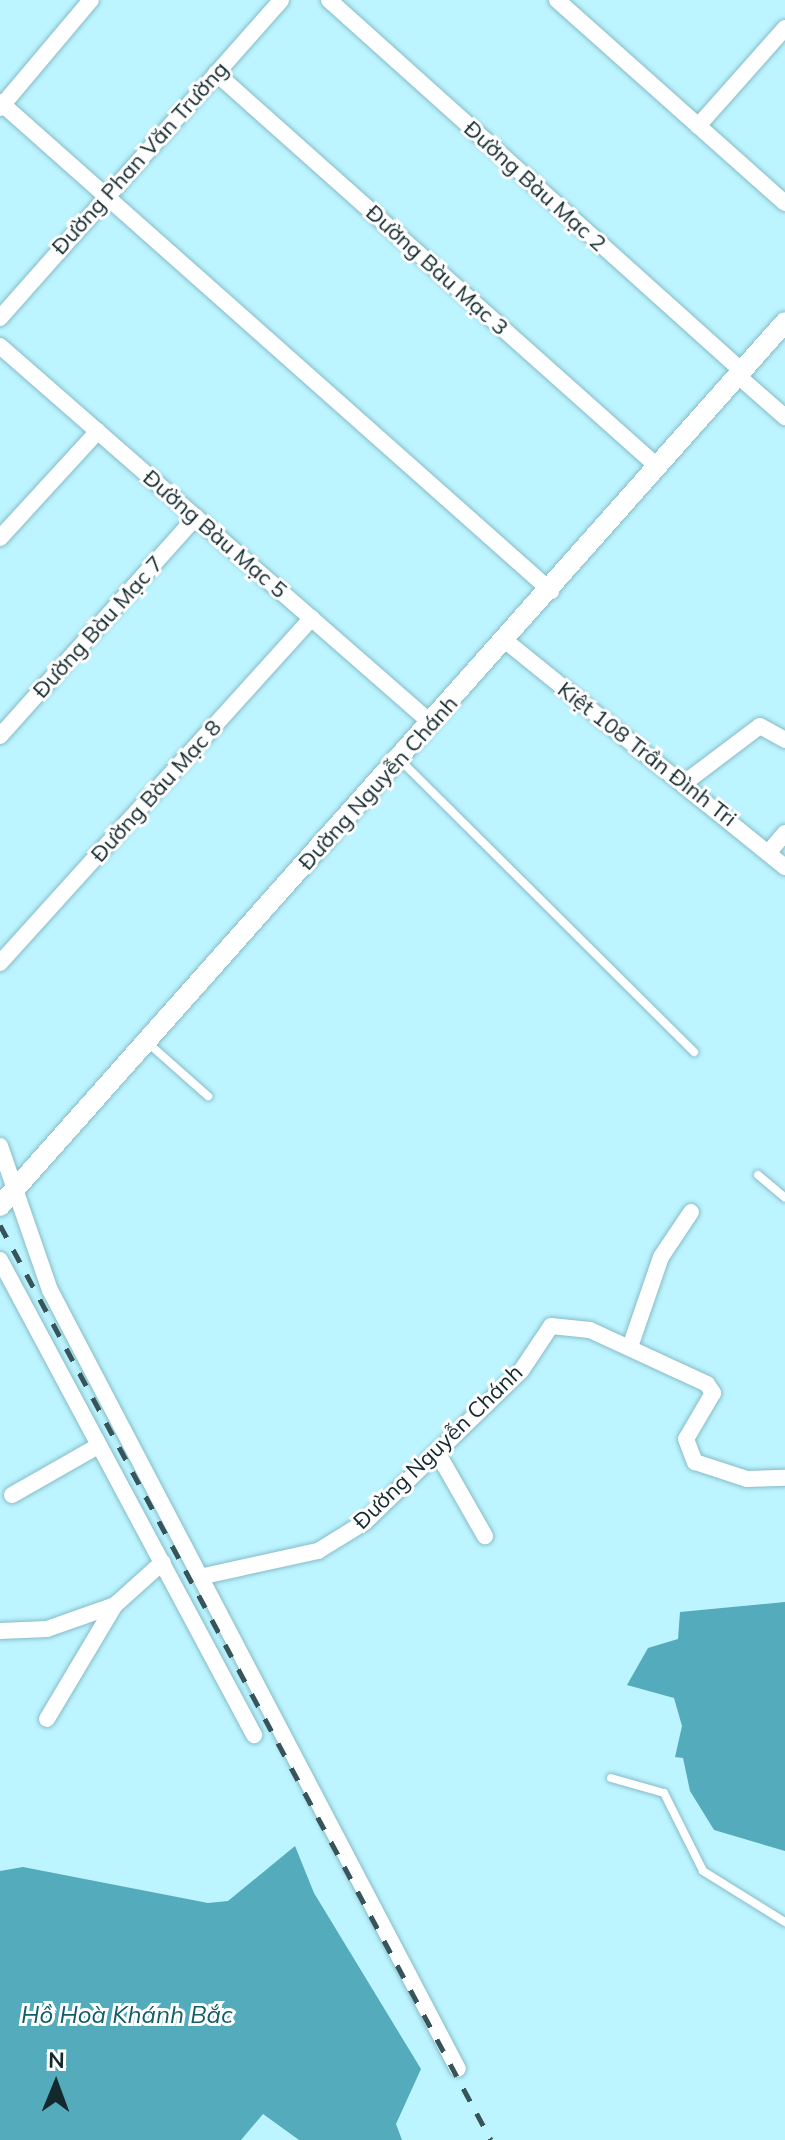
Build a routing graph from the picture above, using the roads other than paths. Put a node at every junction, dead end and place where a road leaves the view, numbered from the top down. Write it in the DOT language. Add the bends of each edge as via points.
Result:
graph roads {
  1 [pos="91,0"];
  2 [pos="281,0"];
  3 [pos="329,0"];
  4 [pos="557,0"];
  5 [pos="785,28"];
  6 [pos="216,73"];
  7 [pos="1,105"];
  8 [pos="698,126"];
  9 [pos="104,196"];
  10 [pos="785,203"];
  11 [pos="0,318"];
  12 [pos="785,322"];
  13 [pos="0,346"];
  14 [pos="739,373"];
  15 [pos="785,417"];
  16 [pos="98,431"];
  17 [pos="657,466"];
  18 [pos="196,517"];
  19 [pos="0,538"];
  20 [pos="551,591"];
  21 [pos="312,618"];
  22 [pos="507,642"];
  23 [pos="430,722"];
  24 [pos="0,736"];
  25 [pos="785,740"];
  26 [pos="399,759"];
  27 [pos="687,781"];
  28 [pos="785,833"];
  29 [pos="769,852"];
  30 [pos="785,867"];
  31 [pos="0,963"];
  32 [pos="149,1044"];
  33 [pos="694,1052"];
  34 [pos="208,1096"];
  35 [pos="0,1146"];
  36 [pos="758,1175"];
  37 [pos="17,1188"];
  38 [pos="785,1198"];
  39 [pos="0,1206"];
  40 [pos="691,1212"];
  41 [pos="0,1260"];
  42 [pos="630,1347"];
  43 [pos="98,1446"];
  44 [pos="437,1452"];
  45 [pos="785,1478"];
  46 [pos="12,1495"];
  47 [pos="485,1536"];
  48 [pos="163,1562"];
  49 [pos="204,1576"];
  50 [pos="115,1605"];
  51 [pos="0,1631"];
  52 [pos="47,1719"];
  53 [pos="254,1735"];
  54 [pos="611,1778"];
  55 [pos="785,1922"];
  56 [pos="458,2069"];
  1 -- 7 [label="street"];
  2 -- 6 [label="street, Đường Phan Văn Trường"];
  3 -- 14 [label="street, Đường Bàu Mạc 2"];
  4 -- 8 [label="street"];
  5 -- 8 [label="street"];
  6 -- 9 [label="street, Đường Phan Văn Trường"];
  6 -- 17 [label="street, Đường Bàu Mạc 3"];
  7 -- 9 [label="street"];
  8 -- 10 [label="street"];
  9 -- 11 [label="street, Đường Phan Văn Trường"];
  9 -- 20 [label="street"];
  12 -- 14 [label="street, Đường Nguyễn Chánh"];
  13 -- 16 [label="street, Đường Bàu Mạc 5"];
  14 -- 15 [label="street"];
  14 -- 17 [label="street, Đường Nguyễn Chánh"];
  16 -- 18 [label="street, Đường Bàu Mạc 5"];
  16 -- 19 [label="street"];
  17 -- 20 [label="street, Đường Nguyễn Chánh"];
  18 -- 21 [label="street, Đường Bàu Mạc 5"];
  18 -- 24 [label="street, Đường Bàu Mạc 7"];
  20 -- 22 [label="street, Đường Nguyễn Chánh"];
  21 -- 23 [label="street, Đường Bàu Mạc 5"];
  21 -- 31 [label="street, Đường Bàu Mạc 8"];
  22 -- 23 [label="street, Đường Nguyễn Chánh"];
  22 -- 27 [label="street, Kiệt 108 Trần Đình Tri"];
  23 -- 26 [label="street, Đường Nguyễn Chánh"];
  25 -- 27 [label="street" via="760,726"];
  26 -- 32 [label="street, Đường Nguyễn Chánh"];
  26 -- 33 [label="lane"];
  27 -- 29 [label="street, Kiệt 108 Trần Đình Tri"];
  28 -- 29 [label="street"];
  29 -- 30 [label="street, Kiệt 108 Trần Đình Tri"];
  32 -- 34 [label="lane"];
  32 -- 37 [label="street, Đường Nguyễn Chánh"];
  35 -- 37 [label="street"];
  36 -- 38 [label="lane"];
  37 -- 39 [label="street, Đường Nguyễn Chánh"];
  37 -- 49 [label="street" via="50,1290"];
  40 -- 42 [label="street" via="661,1257"];
  41 -- 43 [label="street"];
  42 -- 44 [label="street, Đường Nguyễn Chánh" via="590,1330 551,1326 521,1371"];
  42 -- 45 [label="street, Đường Nguyễn Chánh" via="713,1393 686,1439 695,1462 747,1479"];
  43 -- 46 [label="street"];
  43 -- 48 [label="street"];
  44 -- 47 [label="street"];
  44 -- 49 [label="street, Đường Nguyễn Chánh" via="365,1522 318,1551"];
  48 -- 50 [label="street"];
  48 -- 53 [label="street"];
  49 -- 56 [label="street"];
  50 -- 51 [label="street" via="47,1629"];
  50 -- 52 [label="street"];
  54 -- 55 [label="lane" via="664,1793 703,1871"];
}
